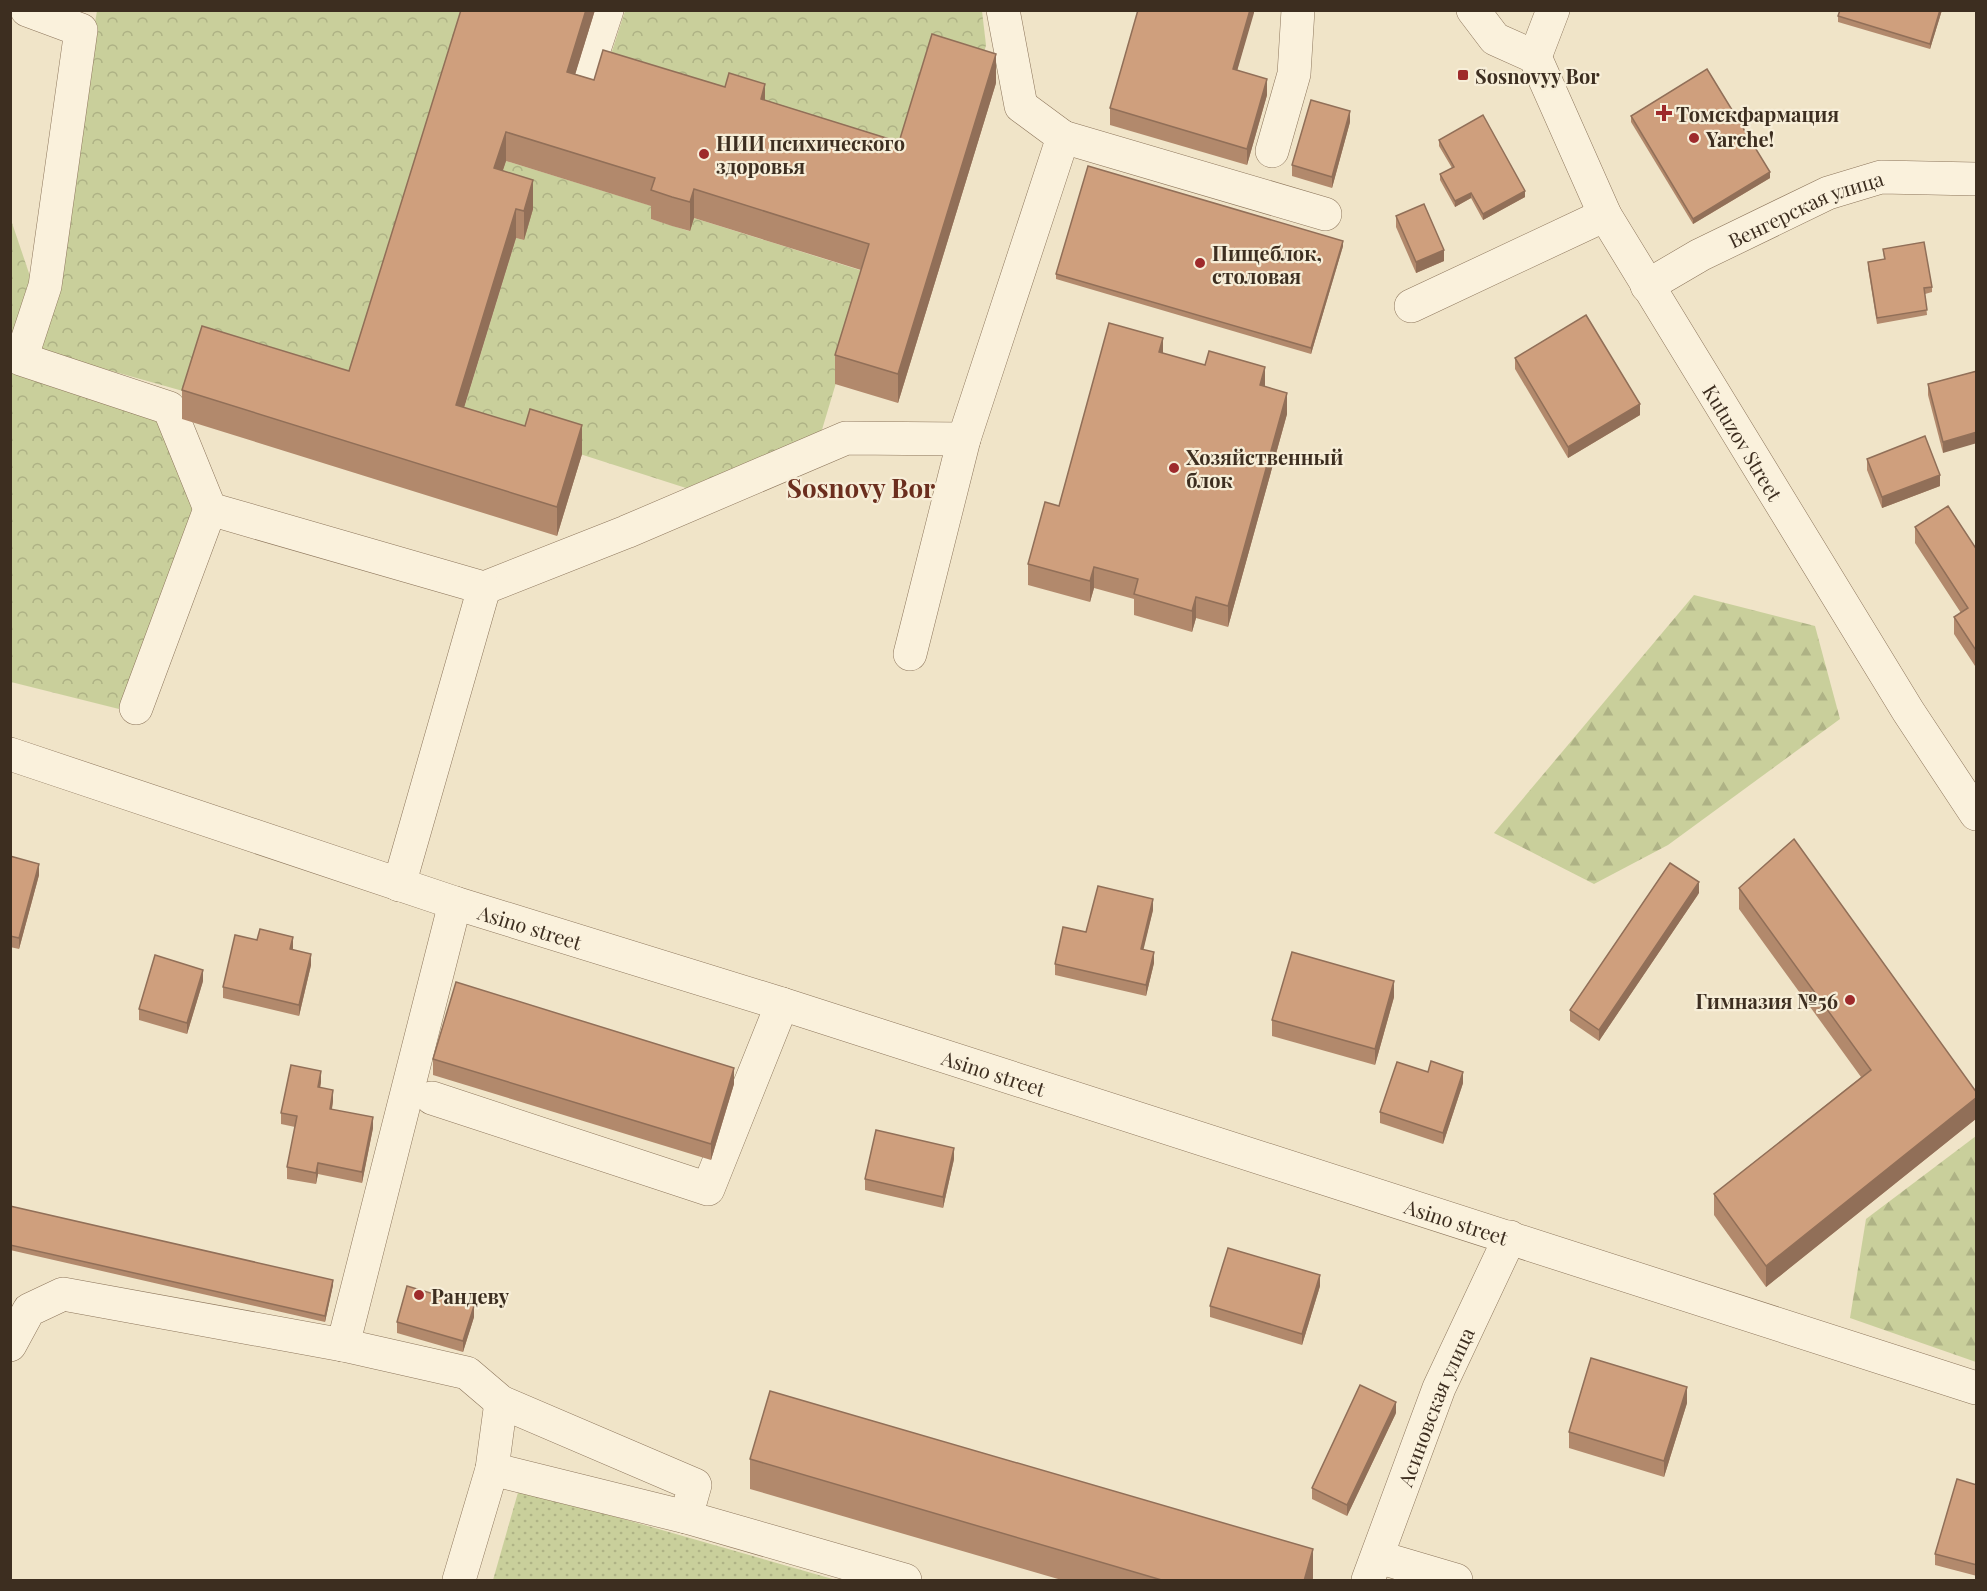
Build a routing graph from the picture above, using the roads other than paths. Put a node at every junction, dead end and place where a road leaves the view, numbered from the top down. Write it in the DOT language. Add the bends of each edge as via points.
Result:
graph roads {
  1 [pos="27,10"];
  2 [pos="607,10"];
  3 [pos="1003,10"];
  4 [pos="1298,10"];
  5 [pos="1473,10"];
  6 [pos="1553,10"];
  7 [pos="1535,57"];
  8 [pos="584,80"];
  9 [pos="1063,137"];
  10 [pos="1272,152"];
  11 [pos="1977,179"];
  12 [pos="1326,214"];
  13 [pos="1605,215"];
  14 [pos="1647,286"];
  15 [pos="1411,306"];
  16 [pos="964,439"];
  17 [pos="210,509"];
  18 [pos="484,588"];
  19 [pos="910,654"];
  20 [pos="136,708"];
  21 [pos="10,754"];
  22 [pos="1977,814"];
  23 [pos="399,885"];
  24 [pos="454,903"];
  25 [pos="782,1004"];
  26 [pos="432,1098"];
  27 [pos="1509,1237"];
  28 [pos="10,1345"];
  29 [pos="343,1345"];
  30 [pos="1977,1388"];
  31 [pos="501,1402"];
  32 [pos="492,1469"];
  33 [pos="686,1516"];
  34 [pos="1373,1569"];
  35 [pos="459,1581"];
  36 [pos="905,1581"];
  37 [pos="1456,1581"];
  1 -- 17 [label="street" via="81,30 45,286 21,359 169,408"];
  2 -- 8 [label="street"];
  3 -- 9 [label="street" via="1021,106"];
  4 -- 10 [label="street" via="1294,74"];
  5 -- 7 [label="street" via="1495,39"];
  6 -- 7 [label="street"];
  7 -- 13 [label="street, Kutuzov Street"];
  9 -- 12 [label="street"];
  9 -- 16 [label="street"];
  11 -- 14 [label="street, Венгерская улица" via="1881,177 1828,192"];
  13 -- 14 [label="street, Kutuzov Street"];
  13 -- 15 [label="street"];
  14 -- 22 [label="street, Kutuzov Street" via="1902,700"];
  16 -- 18 [label="street" via="846,438"];
  16 -- 19 [label="street"];
  17 -- 18 [label="street"];
  17 -- 20 [label="street"];
  18 -- 23 [label="street"];
  21 -- 23 [label="street, Asino street"];
  23 -- 24 [label="street, Asino street"];
  24 -- 25 [label="street, Asino street"];
  24 -- 29 [label="street"];
  25 -- 26 [label="street" via="708,1189"];
  25 -- 27 [label="street, Asino street"];
  27 -- 30 [label="street, Asino street"];
  27 -- 34 [label="street, Асиновская улица" via="1439,1388"];
  28 -- 29 [label="street" via="28,1310 63,1294"];
  29 -- 31 [label="street" via="467,1373"];
  31 -- 32 [label="street"];
  31 -- 33 [label="street" via="695,1485"];
  32 -- 33 [label="street"];
  32 -- 35 [label="street"];
  33 -- 36 [label="street"];
  34 -- 37 [label="street"];
}
